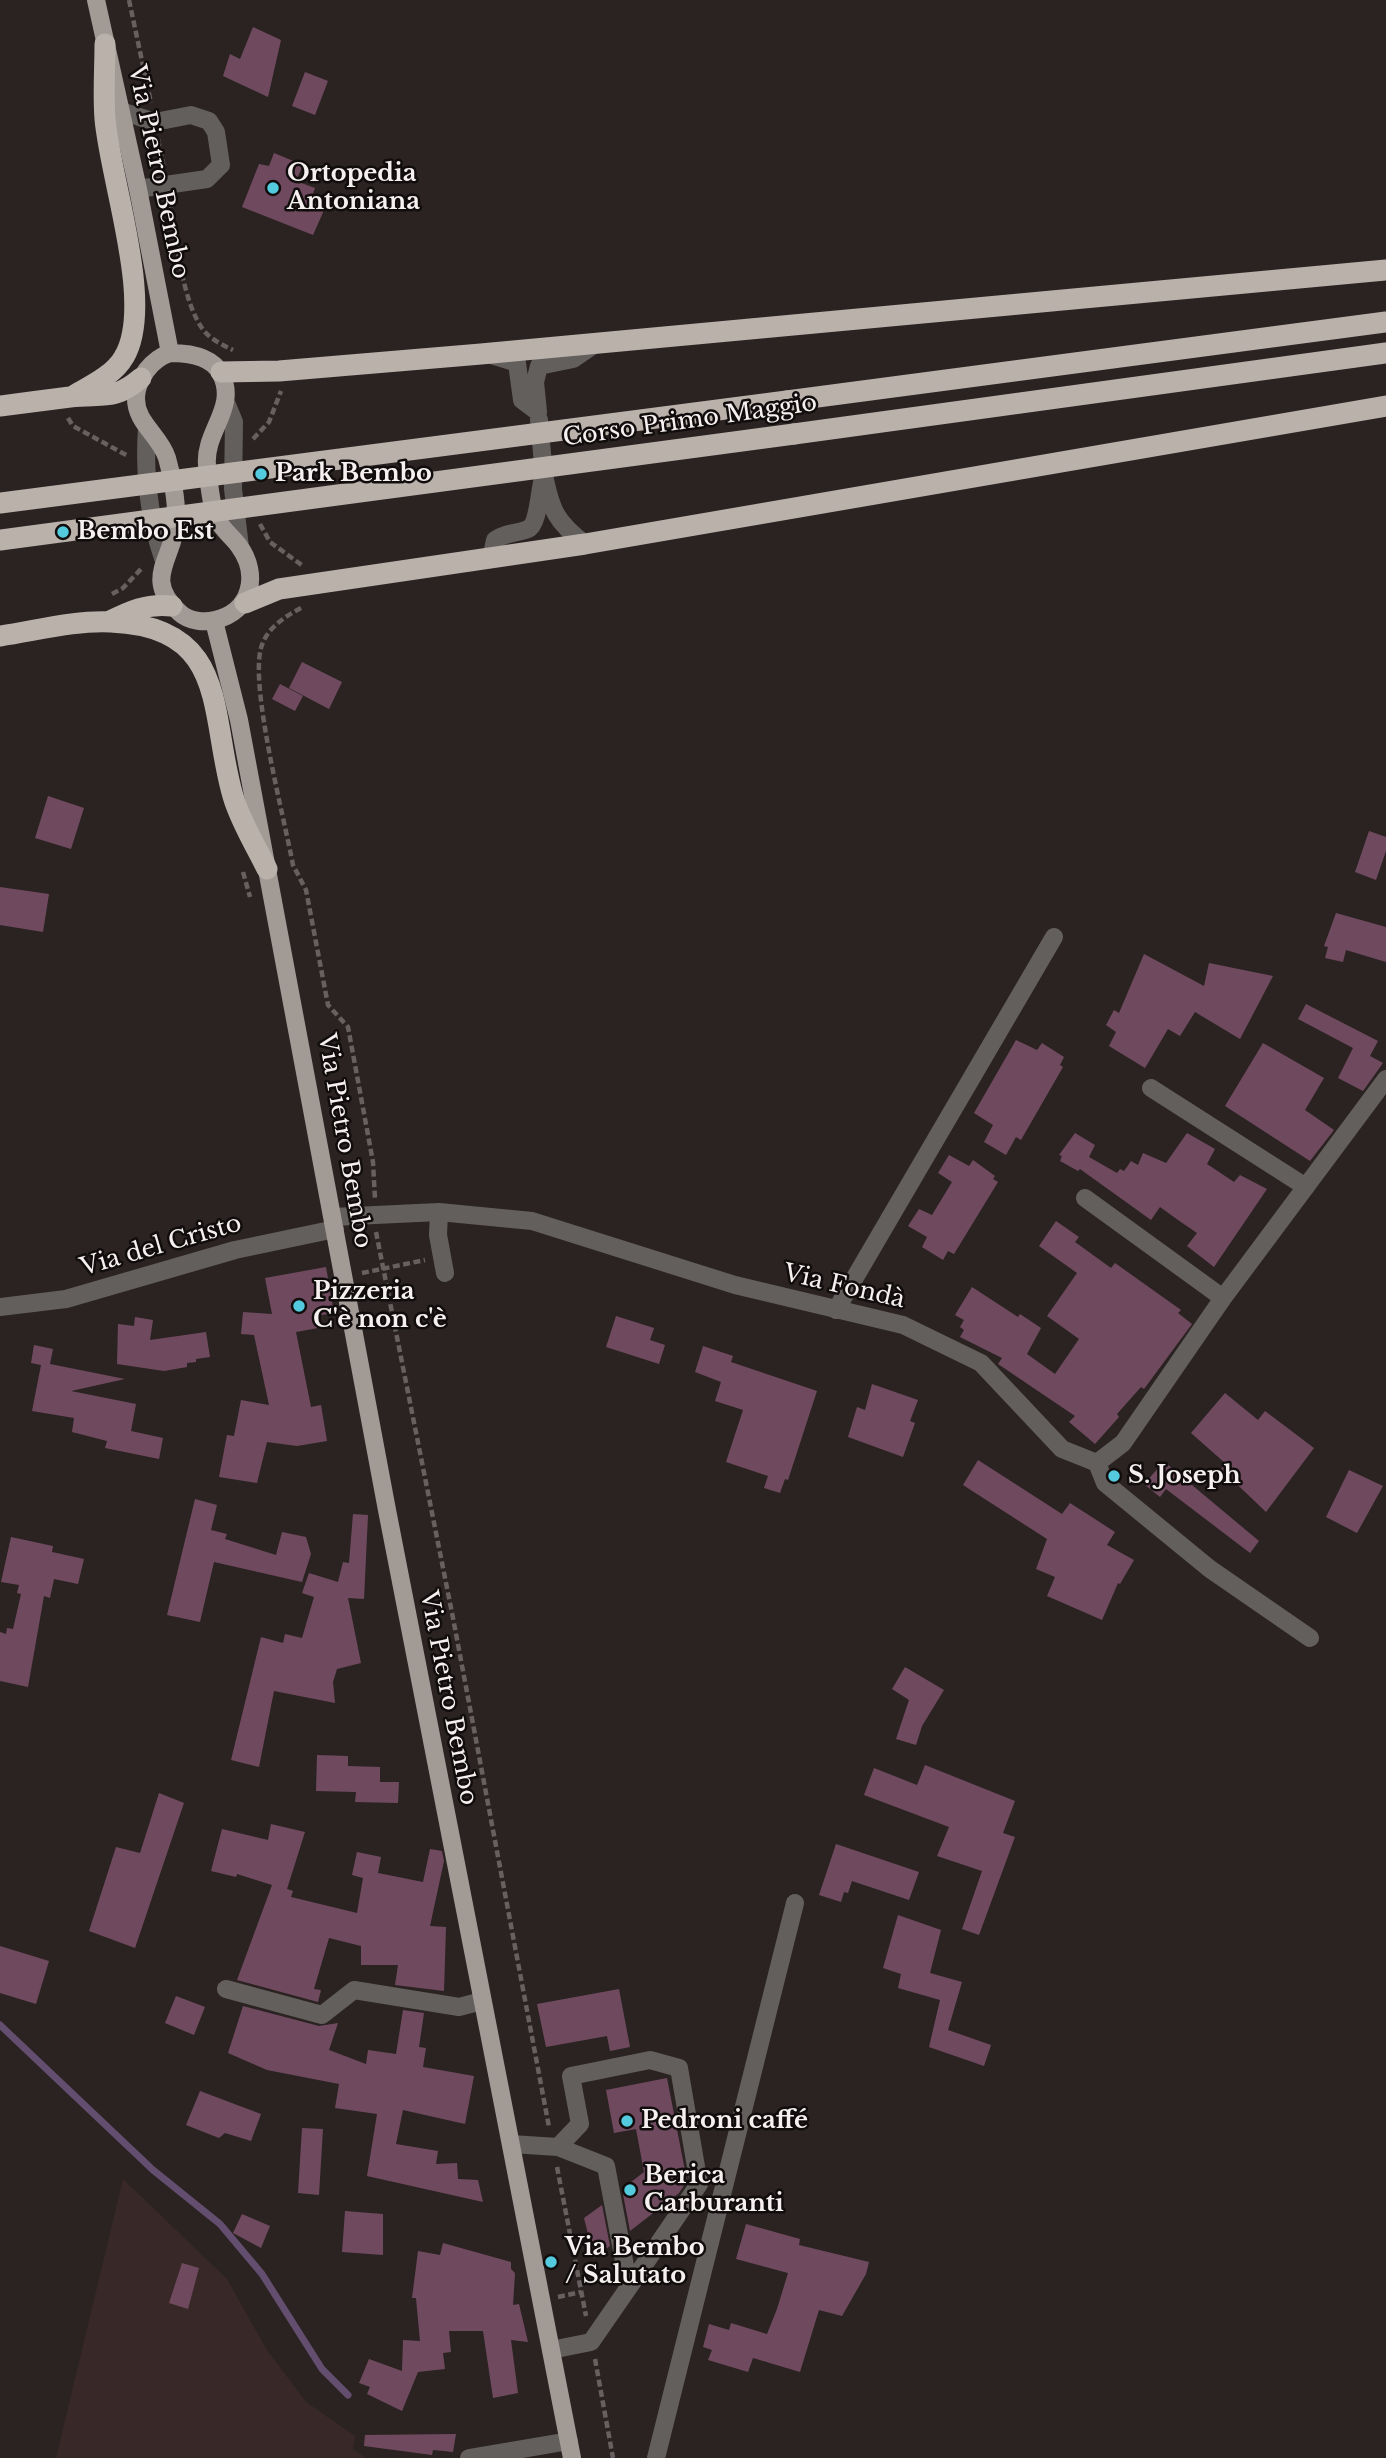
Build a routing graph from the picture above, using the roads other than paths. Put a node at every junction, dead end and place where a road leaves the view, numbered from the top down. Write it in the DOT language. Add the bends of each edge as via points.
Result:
graph roads {
  1 [pos="96,0"];
  2 [pos="105,44"];
  3 [pos="121,111"];
  4 [pos="138,189"];
  5 [pos="1386,270"];
  6 [pos="1386,322"];
  7 [pos="597,343"];
  8 [pos="1386,353"];
  9 [pos="170,354"];
  10 [pos="481,354"];
  11 [pos="220,372"];
  12 [pos="141,378"];
  13 [pos="74,397"];
  14 [pos="227,405"];
  15 [pos="0,406"];
  16 [pos="1386,406"];
  17 [pos="538,412"];
  18 [pos="544,475"];
  19 [pos="0,503"];
  20 [pos="0,540"];
  21 [pos="585,544"];
  22 [pos="240,547"];
  23 [pos="491,559"];
  24 [pos="245,603"];
  25 [pos="172,606"];
  26 [pos="214,621"];
  27 [pos="108,622"];
  28 [pos="0,636"];
  29 [pos="267,869"];
  30 [pos="1054,937"];
  31 [pos="1386,1079"];
  32 [pos="1151,1088"];
  33 [pos="1306,1187"];
  34 [pos="1084,1198"];
  35 [pos="439,1212"];
  36 [pos="334,1223"];
  37 [pos="444,1265"];
  38 [pos="1223,1298"];
  39 [pos="0,1307"];
  40 [pos="836,1310"];
  41 [pos="1097,1463"];
  42 [pos="1310,1639"];
  43 [pos="794,1903"];
  44 [pos="226,1989"];
  45 [pos="482,2001"];
  46 [pos="511,2144"];
  47 [pos="556,2147"];
  48 [pos="629,2287"];
  49 [pos="551,2350"];
  50 [pos="571,2450"];
  51 [pos="469,2458"];
  52 [pos="656,2458"];
  1 -- 2 [label="main road, Via Pietro Bembo"];
  2 -- 3 [label="main road, Via Pietro Bembo"];
  2 -- 13 [label="highway" via="105,119 136,305 124,358"];
  3 -- 4 [label="main road, Via Pietro Bembo"];
  3 -- 4 [label="street" via="155,122 191,115 209,121 216,132 221,165 207,179"];
  4 -- 9 [label="main road, Via Pietro Bembo"];
  5 -- 7 [label="highway"];
  6 -- 19 [label="highway, Corso Primo Maggio, bridge"];
  7 -- 10 [label="highway"];
  7 -- 17 [label="street" via="573,359 539,366 535,382"];
  8 -- 20 [label="highway, Corso Primo Maggio, bridge"];
  9 -- 11 [label="main road" via="199,356"];
  9 -- 12 [label="main road" via="160,357"];
  10 -- 11 [label="highway"];
  10 -- 17 [label="street" via="500,355 517,363 522,400"];
  11 -- 14 [label="main road"];
  12 -- 13 [label="highway" via="128,389 100,398"];
  12 -- 25 [label="main road" via="136,397 139,414 167,459 176,521 160,580"];
  13 -- 15 [label="highway"];
  14 -- 22 [label="street" via="234,422 233,489"];
  14 -- 22 [label="main road" via="209,443 207,461 214,513"];
  16 -- 21 [label="highway"];
  17 -- 18 [label="street"];
  18 -- 21 [label="street" via="554,515"];
  18 -- 23 [label="street" via="535,523 495,540"];
  21 -- 23 [label="highway"];
  22 -- 24 [label="main road" via="250,577"];
  23 -- 24 [label="highway" via="279,589"];
  24 -- 26 [label="main road"];
  25 -- 26 [label="main road" via="194,620"];
  25 -- 27 [label="highway" via="137,607"];
  26 -- 29 [label="main road, Via Pietro Bembo" via="239,720"];
  27 -- 28 [label="highway"];
  27 -- 29 [label="highway" via="154,630 182,643 206,673 217,707 233,797"];
  29 -- 36 [label="main road, Via Pietro Bembo"];
  30 -- 40 [label="street"];
  31 -- 33 [label="street"];
  32 -- 33 [label="street"];
  33 -- 38 [label="street"];
  34 -- 38 [label="street"];
  35 -- 36 [label="street, Via Fondà"];
  35 -- 37 [label="street"];
  35 -- 40 [label="street, Via Fondà" via="532,1221 735,1285"];
  36 -- 39 [label="street, Via del Cristo" via="66,1298"];
  36 -- 45 [label="main road, Via Pietro Bembo"];
  38 -- 41 [label="street" via="1123,1443"];
  40 -- 41 [label="street, Via Fondà" via="904,1325 981,1363 1062,1449"];
  41 -- 42 [label="street" via="1105,1483 1210,1569"];
  43 -- 52 [label="street"];
  44 -- 45 [label="street" via="322,2015 354,1990 459,2007"];
  45 -- 46 [label="main road, Via Pietro Bembo"];
  46 -- 47 [label="street"];
  46 -- 49 [label="main road, Via Pietro Bembo"];
  47 -- 48 [label="street" via="606,2166"];
  47 -- 48 [label="street" via="580,2124 571,2076 650,2060 679,2068 699,2184"];
  48 -- 49 [label="street" via="592,2342"];
  49 -- 50 [label="main road, Via Pietro Bembo"];
  50 -- 51 [label="street, Via Pietro Bembo"];
}
